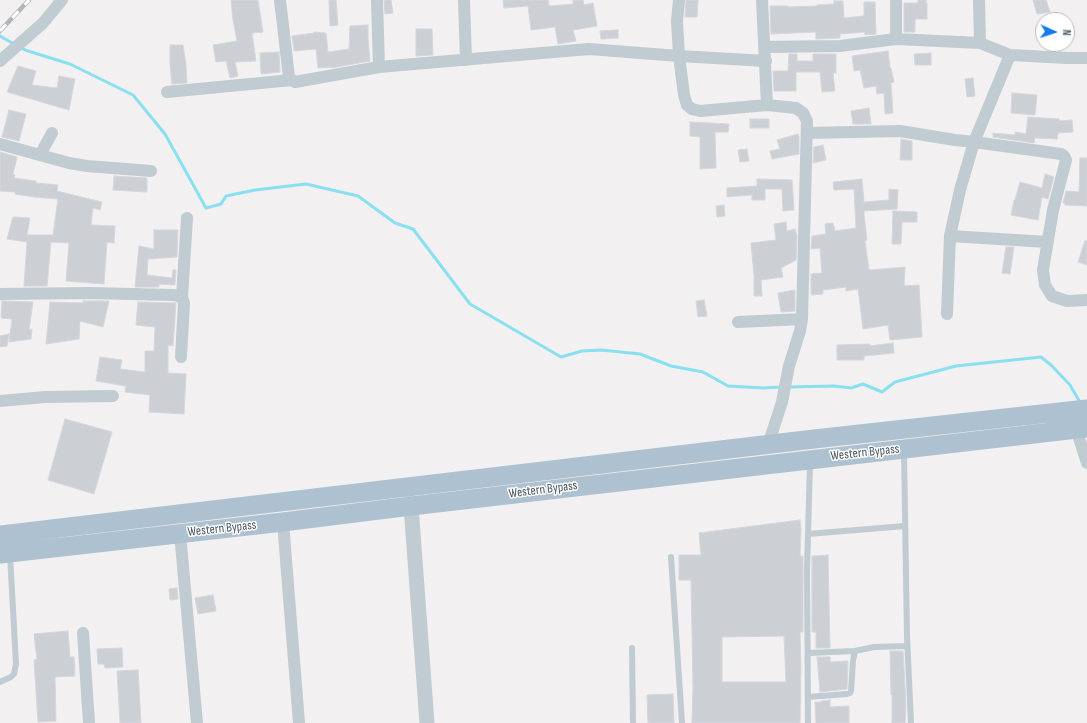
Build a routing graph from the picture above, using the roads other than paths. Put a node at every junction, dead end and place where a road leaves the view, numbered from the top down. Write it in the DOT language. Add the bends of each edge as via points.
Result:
graph roads {
  1 [pos="62,0"];
  2 [pos="280,0"];
  3 [pos="377,0"];
  4 [pos="464,0"];
  5 [pos="679,0"];
  6 [pos="762,0"];
  7 [pos="896,0"];
  8 [pos="979,0"];
  9 [pos="896,39"];
  10 [pos="980,43"];
  11 [pos="765,47"];
  12 [pos="1010,55"];
  13 [pos="679,56"];
  14 [pos="5,57"];
  15 [pos="1087,58"];
  16 [pos="466,60"];
  17 [pos="766,61"];
  18 [pos="379,67"];
  19 [pos="292,80"];
  20 [pos="167,92"];
  21 [pos="767,105"];
  22 [pos="52,133"];
  23 [pos="807,133"];
  24 [pos="974,142"];
  25 [pos="0,144"];
  26 [pos="40,155"];
  27 [pos="151,171"];
  28 [pos="187,218"];
  29 [pos="950,236"];
  30 [pos="1048,242"];
  31 [pos="0,294"];
  32 [pos="182,297"];
  33 [pos="1087,300"];
  34 [pos="947,314"];
  35 [pos="802,319"];
  36 [pos="738,322"];
  37 [pos="181,357"];
  38 [pos="113,396"];
  39 [pos="0,400"];
  40 [pos="1080,410"];
  41 [pos="1082,428"];
  42 [pos="768,445"];
  43 [pos="904,448"];
  44 [pos="810,459"];
  45 [pos="1087,463"];
  46 [pos="411,506"];
  47 [pos="283,522"];
  48 [pos="905,526"];
  49 [pos="180,533"];
  50 [pos="808,534"];
  51 [pos="0,535"];
  52 [pos="5,553"];
  53 [pos="671,557"];
  54 [pos="83,633"];
  55 [pos="907,646"];
  56 [pos="632,648"];
  57 [pos="855,651"];
  58 [pos="808,653"];
  59 [pos="0,682"];
  60 [pos="808,697"];
  61 [pos="89,723"];
  62 [pos="197,723"];
  63 [pos="300,723"];
  64 [pos="427,723"];
  65 [pos="633,723"];
  66 [pos="682,723"];
  67 [pos="808,723"];
  68 [pos="911,723"];
  1 -- 14 [label="street" via="43,23"];
  2 -- 19 [label="street" via="289,76"];
  3 -- 18 [label="street"];
  4 -- 16 [label="street"];
  5 -- 13 [label="street"];
  6 -- 11 [label="street"];
  7 -- 9 [label="street"];
  8 -- 10 [label="street"];
  9 -- 10 [label="street"];
  9 -- 11 [label="street" via="840,46"];
  10 -- 12 [label="street"];
  11 -- 17 [label="street"];
  12 -- 15 [label="street"];
  12 -- 24 [label="street"];
  13 -- 16 [label="street" via="589,49"];
  13 -- 17 [label="street"];
  13 -- 21 [label="street" via="684,95 687,105 692,109 700,111"];
  16 -- 18 [label="street"];
  17 -- 21 [label="street"];
  18 -- 19 [label="street" via="295,82"];
  19 -- 20 [label="street"];
  21 -- 23 [label="street" via="796,108 803,113 807,121"];
  22 -- 26 [label="street"];
  23 -- 24 [label="street" via="900,131"];
  23 -- 35 [label="street"];
  24 -- 29 [label="street"];
  24 -- 30 [label="street" via="1064,156 1066,160"];
  25 -- 26 [label="street"];
  26 -- 27 [label="street" via="87,166"];
  28 -- 32 [label="street"];
  29 -- 30 [label="street"];
  29 -- 34 [label="street"];
  30 -- 33 [label="street" via="1043,270 1044,285 1052,296 1067,301"];
  31 -- 32 [label="street" via="90,293"];
  32 -- 37 [label="street" via="184,303"];
  35 -- 36 [label="street"];
  35 -- 42 [label="street" via="782,402"];
  38 -- 39 [label="street"];
  40 -- 42 [label="main road, Western Bypass"];
  41 -- 43 [label="main road, Western Bypass"];
  41 -- 45 [label="street"];
  42 -- 51 [label="main road, Western Bypass"];
  43 -- 44 [label="main road, Western Bypass"];
  43 -- 48 [label="lane"];
  44 -- 46 [label="main road, Western Bypass"];
  44 -- 50 [label="lane"];
  46 -- 47 [label="main road, Western Bypass"];
  46 -- 64 [label="street"];
  47 -- 49 [label="main road, Western Bypass"];
  47 -- 63 [label="street"];
  48 -- 50 [label="lane"];
  48 -- 55 [label="lane"];
  49 -- 52 [label="main road, Western Bypass"];
  49 -- 62 [label="street"];
  50 -- 58 [label="lane"];
  52 -- 59 [label="lane" via="16,664 14,674"];
  53 -- 66 [label="lane"];
  54 -- 61 [label="street"];
  55 -- 57 [label="lane"];
  55 -- 68 [label="lane"];
  56 -- 65 [label="lane"];
  57 -- 58 [label="lane"];
  57 -- 60 [label="lane" via="850,692"];
  58 -- 60 [label="lane"];
  60 -- 67 [label="lane"];
}
